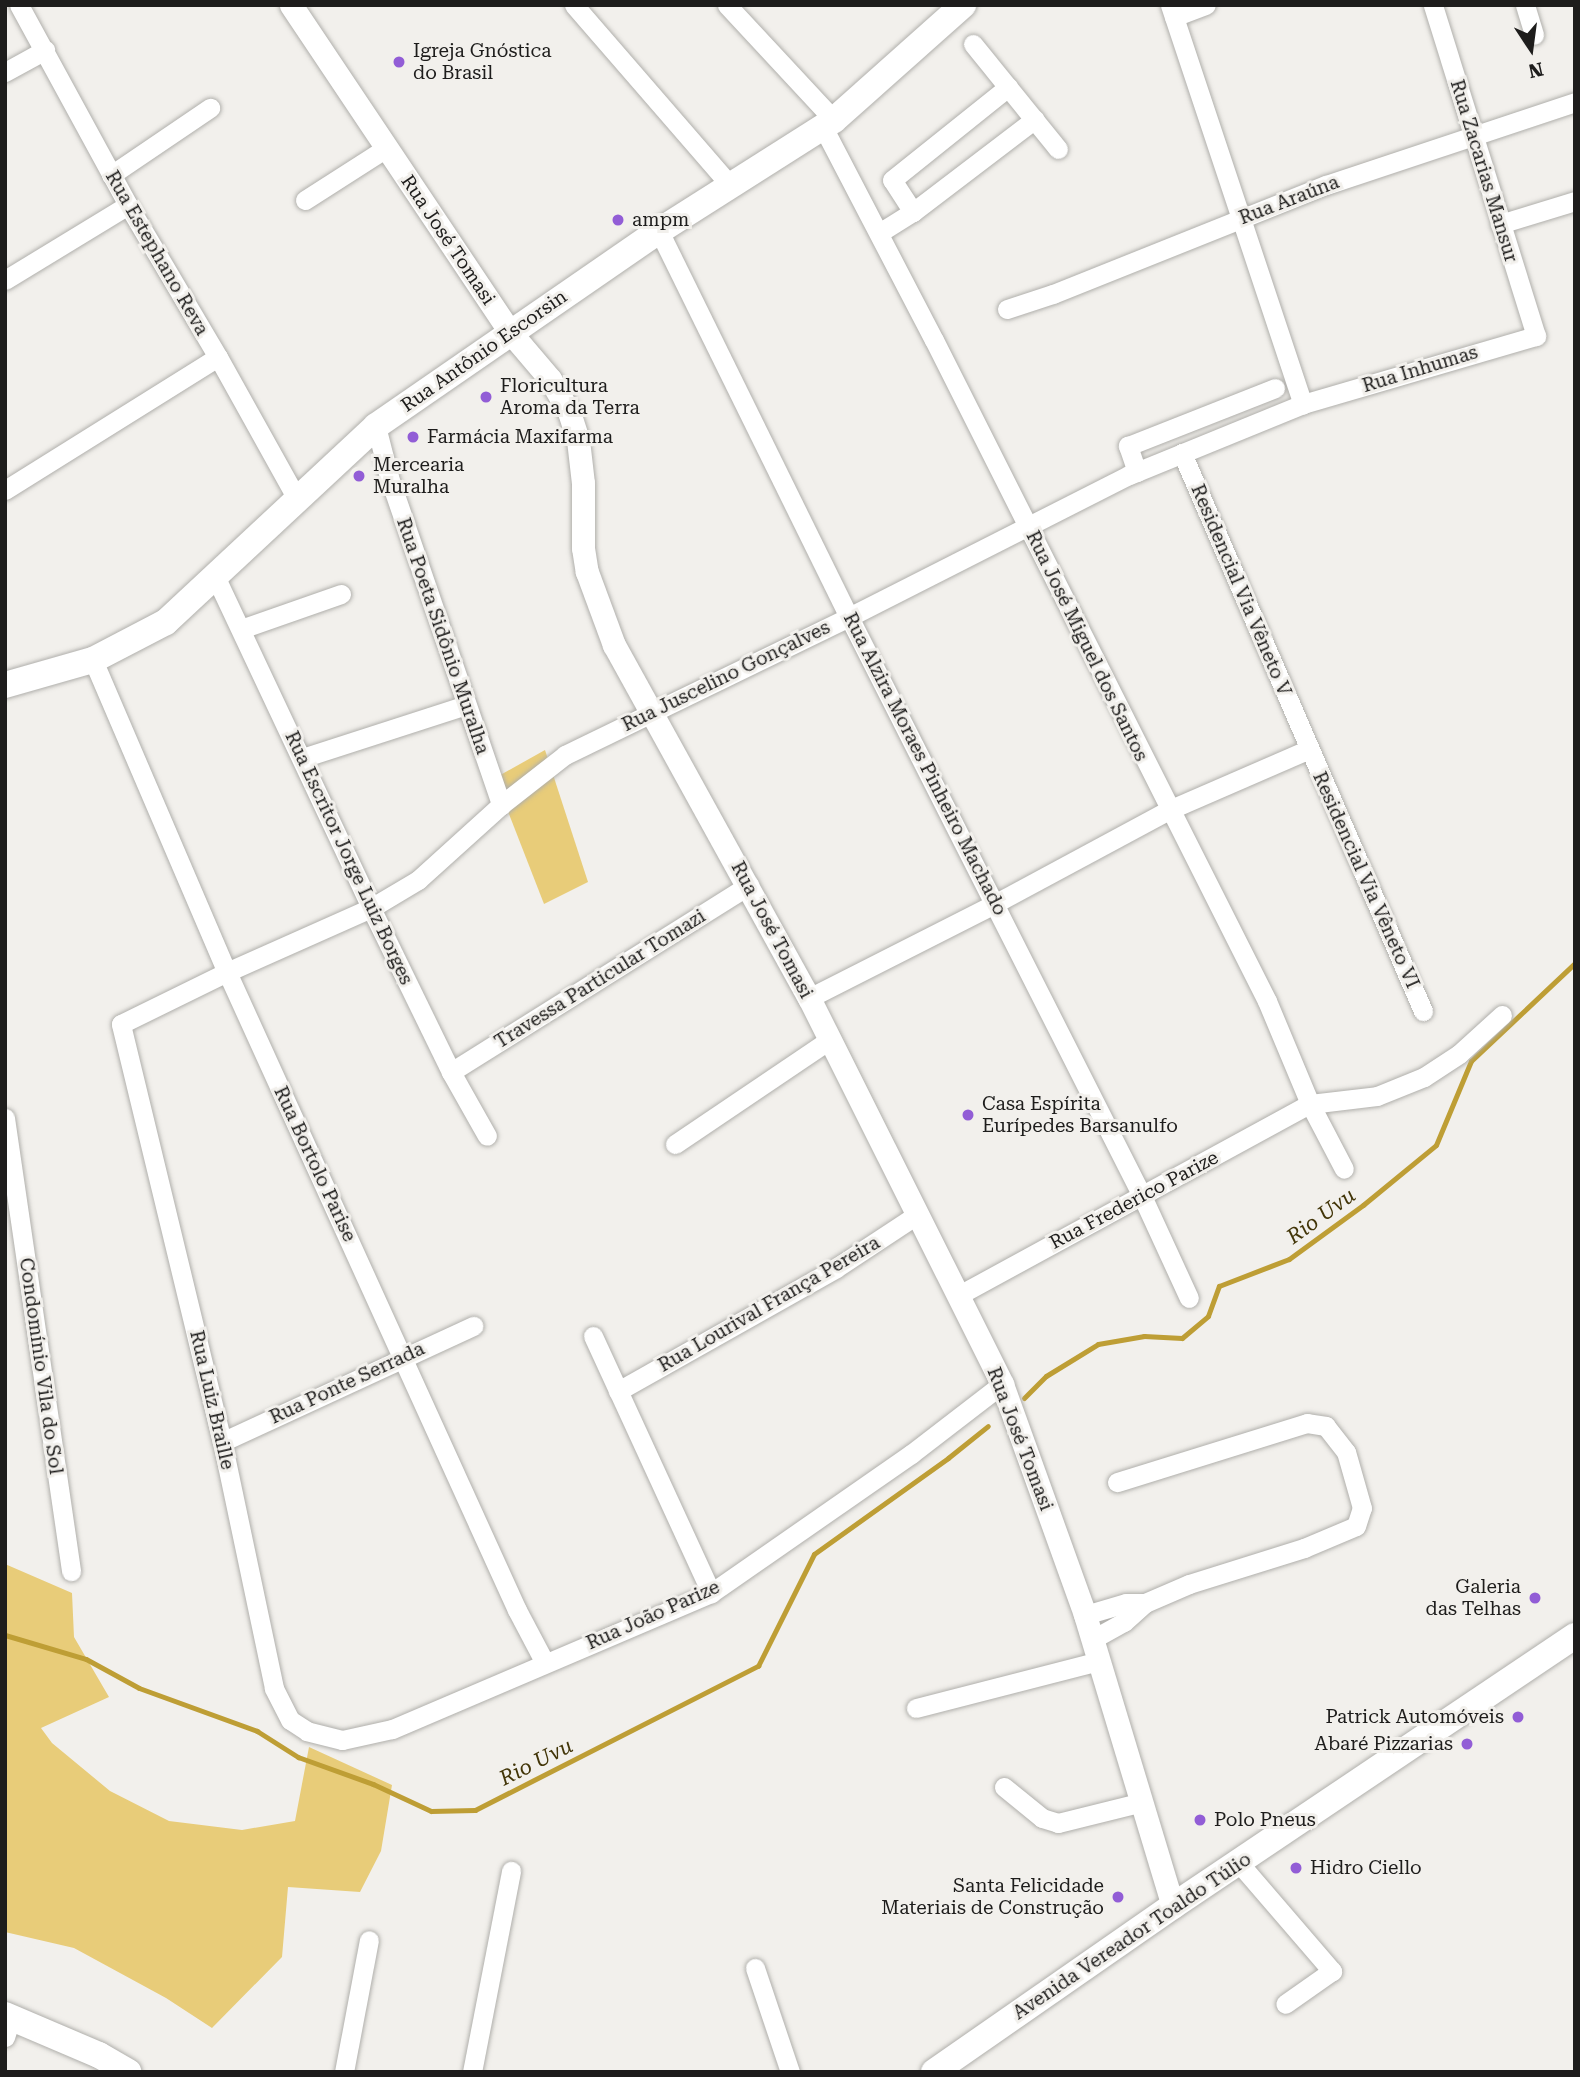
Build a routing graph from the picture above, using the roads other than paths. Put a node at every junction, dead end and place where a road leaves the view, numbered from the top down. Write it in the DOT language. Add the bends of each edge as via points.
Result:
graph roads {
  1 [pos="19,5"];
  2 [pos="291,5"];
  3 [pos="574,5"];
  4 [pos="727,5"];
  5 [pos="963,5"];
  6 [pos="1206,5"];
  7 [pos="1433,5"];
  8 [pos="1525,5"];
  9 [pos="1172,11"];
  10 [pos="1534,35"];
  11 [pos="973,44"];
  12 [pos="45,50"];
  13 [pos="5,72"];
  14 [pos="1008,87"];
  15 [pos="1575,102"];
  16 [pos="211,108"];
  17 [pos="1035,119"];
  18 [pos="828,124"];
  19 [pos="1472,136"];
  20 [pos="386,148"];
  21 [pos="1058,149"];
  22 [pos="111,175"];
  23 [pos="731,186"];
  24 [pos="305,200"];
  25 [pos="1575,201"];
  26 [pos="128,205"];
  27 [pos="914,212"];
  28 [pos="1242,218"];
  29 [pos="1500,224"];
  30 [pos="659,231"];
  31 [pos="879,233"];
  32 [pos="5,280"];
  33 [pos="1007,309"];
  34 [pos="510,332"];
  35 [pos="1536,336"];
  36 [pos="219,356"];
  37 [pos="1275,388"];
  38 [pos="1303,404"];
  39 [pos="376,426"];
  40 [pos="1182,453"];
  41 [pos="1137,472"];
  42 [pos="5,490"];
  43 [pos="297,499"];
  44 [pos="1028,527"];
  45 [pos="216,578"];
  46 [pos="341,594"];
  47 [pos="849,617"];
  48 [pos="241,629"];
  49 [pos="93,660"];
  50 [pos="5,685"];
  51 [pos="466,705"];
  52 [pos="652,711"];
  53 [pos="1309,749"];
  54 [pos="302,758"];
  55 [pos="501,805"];
  56 [pos="1169,810"];
  57 [pos="749,885"];
  58 [pos="996,903"];
  59 [pos="371,908"];
  60 [pos="227,972"];
  61 [pos="809,998"];
  62 [pos="1423,1011"];
  63 [pos="1502,1015"];
  64 [pos="121,1024"];
  65 [pos="830,1040"];
  66 [pos="451,1072"];
  67 [pos="1310,1104"];
  68 [pos="5,1118"];
  69 [pos="487,1136"];
  70 [pos="675,1144"];
  71 [pos="1344,1169"];
  72 [pos="1142,1196"];
  73 [pos="918,1214"];
  74 [pos="959,1294"];
  75 [pos="1189,1298"];
  76 [pos="473,1326"];
  77 [pos="593,1336"];
  78 [pos="403,1356"];
  79 [pos="1002,1384"];
  80 [pos="618,1391"];
  81 [pos="222,1442"];
  82 [pos="1117,1482"];
  83 [pos="71,1572"];
  84 [pos="711,1593"];
  85 [pos="1145,1603"];
  86 [pos="1085,1615"];
  87 [pos="1575,1636"];
  88 [pos="1096,1650"];
  89 [pos="545,1663"];
  90 [pos="916,1708"];
  91 [pos="342,1740"];
  92 [pos="1004,1787"];
  93 [pos="1139,1803"];
  94 [pos="1239,1863"];
  95 [pos="511,1871"];
  96 [pos="1172,1906"];
  97 [pos="369,1940"];
  98 [pos="755,1968"];
  99 [pos="1285,2004"];
  100 [pos="7,2022"];
  101 [pos="129,2072"];
  102 [pos="344,2072"];
  103 [pos="472,2072"];
  104 [pos="790,2072"];
  105 [pos="934,2072"];
  1 -- 12 [label="street, Rua Estephano Reva"];
  2 -- 20 [label="street, Rua José Tomasi"];
  3 -- 23 [label="street"];
  4 -- 18 [label="street, Rua José Miguel dos Santos"];
  5 -- 18 [label="main road, Rua Antônio Escorsin"];
  6 -- 9 [label="street"];
  7 -- 19 [label="street, Rua Zacarias Mansur"];
  8 -- 10 [label="street"];
  9 -- 28 [label="street"];
  11 -- 14 [label="street"];
  12 -- 13 [label="street"];
  12 -- 22 [label="street, Rua Estephano Reva"];
  14 -- 17 [label="street"];
  14 -- 27 [label="street" via="892,180"];
  15 -- 19 [label="street, Rua Araúna"];
  16 -- 22 [label="street"];
  17 -- 21 [label="street"];
  17 -- 27 [label="street"];
  18 -- 23 [label="main road, Rua Antônio Escorsin"];
  18 -- 31 [label="street, Rua José Miguel dos Santos"];
  19 -- 28 [label="street, Rua Araúna"];
  19 -- 29 [label="street, Rua Zacarias Mansur"];
  20 -- 24 [label="street"];
  20 -- 34 [label="street, Rua José Tomasi"];
  22 -- 26 [label="street, Rua Estephano Reva"];
  23 -- 30 [label="main road, Rua Antônio Escorsin"];
  25 -- 29 [label="street"];
  26 -- 32 [label="street"];
  26 -- 36 [label="street, Rua Estephano Reva"];
  27 -- 31 [label="street"];
  28 -- 33 [label="street, Rua Araúna"];
  28 -- 38 [label="street"];
  29 -- 35 [label="street, Rua Zacarias Mansur"];
  30 -- 34 [label="main road, Rua Antônio Escorsin"];
  30 -- 47 [label="street, Rua Alzira Moraes Pinheiro Machado"];
  31 -- 44 [label="street, Rua José Miguel dos Santos"];
  34 -- 39 [label="main road, Rua Antônio Escorsin"];
  34 -- 52 [label="street, Rua José Tomasi" via="550,379 569,412 583,483 587,572 614,645"];
  35 -- 38 [label="street, Rua Inhumas"];
  36 -- 42 [label="street"];
  36 -- 43 [label="street, Rua Estephano Reva"];
  37 -- 41 [label="street" via="1128,446"];
  38 -- 40 [label="street, Rua Juscelino Gonçalves"];
  39 -- 43 [label="main road, Rua Antônio Escorsin"];
  39 -- 51 [label="street, Rua Poeta Sidônio Muralha"];
  40 -- 41 [label="street, Rua Juscelino Gonçalves"];
  40 -- 53 [label="street, Residencial Via Vêneto V"];
  41 -- 44 [label="street, Rua Juscelino Gonçalves"];
  43 -- 45 [label="main road, Rua Antônio Escorsin"];
  44 -- 47 [label="street, Rua Juscelino Gonçalves"];
  44 -- 56 [label="street, Rua José Miguel dos Santos"];
  45 -- 48 [label="street, Rua Escritor Jorge Luiz Borges"];
  45 -- 49 [label="main road, Rua Antônio Escorsin" via="166,622"];
  46 -- 48 [label="street"];
  47 -- 52 [label="street, Rua Juscelino Gonçalves"];
  47 -- 58 [label="street, Rua Alzira Moraes Pinheiro Machado"];
  48 -- 54 [label="street, Rua Escritor Jorge Luiz Borges"];
  49 -- 50 [label="main road, Rua Antônio Escorsin"];
  49 -- 60 [label="street, Rua Bortolo Parise"];
  51 -- 54 [label="street"];
  51 -- 55 [label="street, Rua Poeta Sidônio Muralha"];
  52 -- 55 [label="street, Rua Juscelino Gonçalves" via="565,755"];
  52 -- 57 [label="street, Rua José Tomasi"];
  53 -- 56 [label="street"];
  53 -- 62 [label="street, Residencial Via Vêneto VI"];
  54 -- 59 [label="street, Rua Escritor Jorge Luiz Borges"];
  55 -- 59 [label="street, Rua Juscelino Gonçalves" via="418,880"];
  56 -- 58 [label="street"];
  56 -- 67 [label="street, Rua José Miguel dos Santos" via="1267,1002"];
  57 -- 61 [label="street, Rua José Tomasi"];
  57 -- 66 [label="street, Travessa Particular Tomazi"];
  58 -- 61 [label="street"];
  58 -- 72 [label="street, Rua Alzira Moraes Pinheiro Machado"];
  59 -- 60 [label="street, Rua Juscelino Gonçalves"];
  59 -- 66 [label="street, Rua Escritor Jorge Luiz Borges"];
  60 -- 64 [label="street, Rua Juscelino Gonçalves"];
  60 -- 78 [label="street, Rua Bortolo Parise"];
  61 -- 65 [label="street, Rua José Tomasi"];
  63 -- 67 [label="street" via="1459,1054 1424,1077 1377,1096"];
  64 -- 81 [label="street, Rua Luiz Braille"];
  65 -- 70 [label="street"];
  65 -- 73 [label="street, Rua José Tomasi"];
  66 -- 69 [label="street, Rua Escritor Jorge Luiz Borges"];
  67 -- 71 [label="street, Rua José Miguel dos Santos"];
  67 -- 72 [label="street, Rua Frederico Parize"];
  68 -- 83 [label="street, Condomínio Vila do Sol"];
  72 -- 74 [label="street, Rua Frederico Parize"];
  72 -- 75 [label="street, Rua Alzira Moraes Pinheiro Machado"];
  73 -- 74 [label="street, Rua José Tomasi"];
  73 -- 80 [label="street, Rua Lourival França Pereira" via="836,1268"];
  74 -- 79 [label="street, Rua José Tomasi"];
  76 -- 78 [label="street, Rua Ponte Serrada"];
  77 -- 80 [label="street"];
  78 -- 81 [label="street, Rua Ponte Serrada"];
  78 -- 89 [label="street, Rua Bortolo Parise"];
  79 -- 84 [label="street, Rua João Parize" via="911,1454"];
  79 -- 86 [label="street, Rua José Tomasi"];
  80 -- 84 [label="street"];
  81 -- 91 [label="street, Rua Luiz Braille" via="274,1688 290,1720 307,1731"];
  82 -- 85 [label="street" via="1307,1423 1326,1426 1346,1452 1362,1508 1356,1525 1304,1548 1189,1584"];
  84 -- 89 [label="street, Rua João Parize"];
  85 -- 86 [label="street" via="1126,1603"];
  85 -- 88 [label="street"];
  86 -- 88 [label="street, Rua José Tomasi"];
  87 -- 94 [label="main road, Avenida Vereador Toaldo Túlio"];
  88 -- 90 [label="street"];
  88 -- 93 [label="street, Rua José Tomasi"];
  89 -- 91 [label="street, Rua João Parize" via="392,1729"];
  92 -- 93 [label="street" via="1042,1818 1058,1823"];
  93 -- 96 [label="street, Rua José Tomasi"];
  94 -- 96 [label="main road, Avenida Vereador Toaldo Túlio"];
  94 -- 99 [label="street" via="1332,1971"];
  95 -- 103 [label="street"];
  96 -- 105 [label="main road, Avenida Vereador Toaldo Túlio"];
  97 -- 102 [label="street"];
  98 -- 104 [label="street"];
  100 -- 101 [label="main road" via="99,2055"];
}
